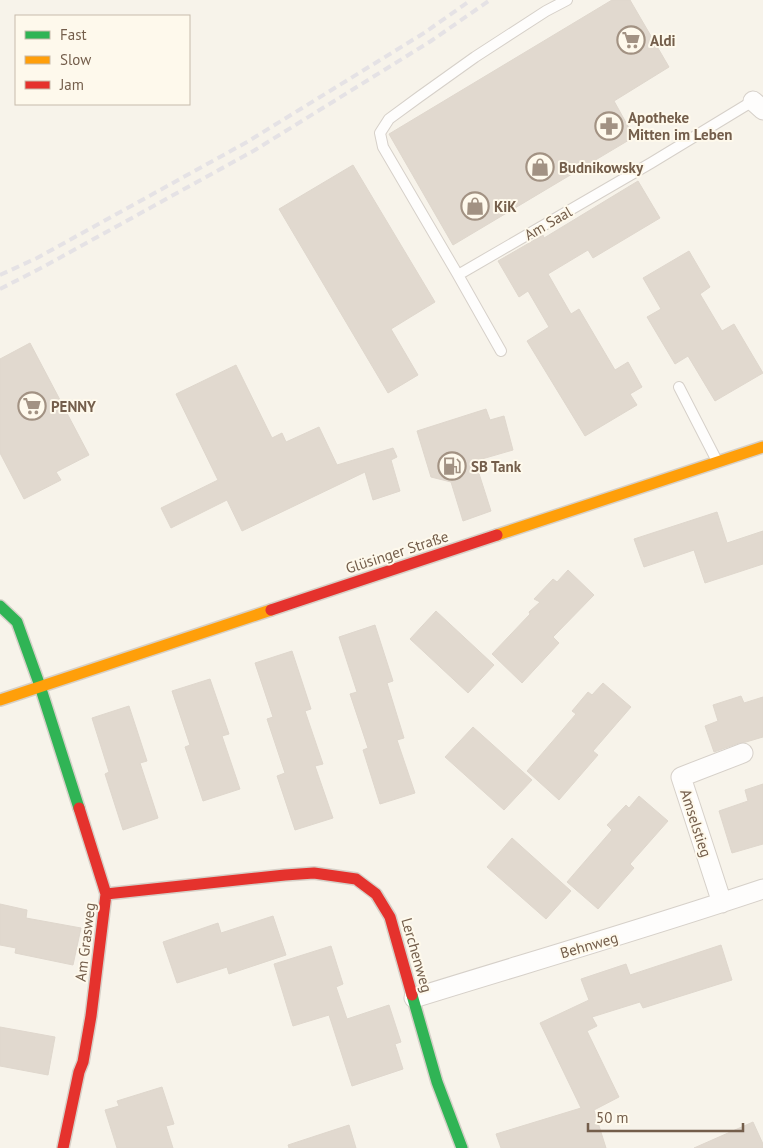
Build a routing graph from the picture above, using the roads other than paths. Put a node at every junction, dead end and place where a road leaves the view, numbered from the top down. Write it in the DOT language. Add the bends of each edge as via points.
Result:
graph roads {
  1 [pos="566,0"];
  2 [pos="758,106"];
  3 [pos="458,275"];
  4 [pos="502,351"];
  5 [pos="679,387"];
  6 [pos="763,447"];
  7 [pos="718,462"];
  8 [pos="0,606"];
  9 [pos="40,686"];
  10 [pos="0,700"];
  11 [pos="743,753"];
  12 [pos="763,889"];
  13 [pos="106,894"];
  14 [pos="722,903"];
  15 [pos="414,998"];
  16 [pos="63,1148"];
  17 [pos="462,1148"];
  1 -- 3 [label="lane" via="475,57 389,119 380,133 383,147"];
  2 -- 3 [label="lane, Am Saal" via="651,163"];
  3 -- 4 [label="lane"];
  5 -- 7 [label="lane"];
  6 -- 7 [label="street, Glüsinger Straße"];
  7 -- 9 [label="street, Glüsinger Straße"];
  8 -- 9 [label="street" via="17,622"];
  9 -- 10 [label="street, Glüsinger Straße"];
  9 -- 13 [label="street, Am Grasweg"];
  11 -- 14 [label="street, Amselstieg" via="681,777"];
  12 -- 14 [label="street, Behnweg"];
  13 -- 15 [label="street, Lerchenweg" via="314,873 356,878 376,894 390,917"];
  13 -- 16 [label="street, Am Grasweg" via="91,1016"];
  14 -- 15 [label="street, Behnweg"];
  15 -- 17 [label="street, Lerchenweg" via="437,1082"];
}
